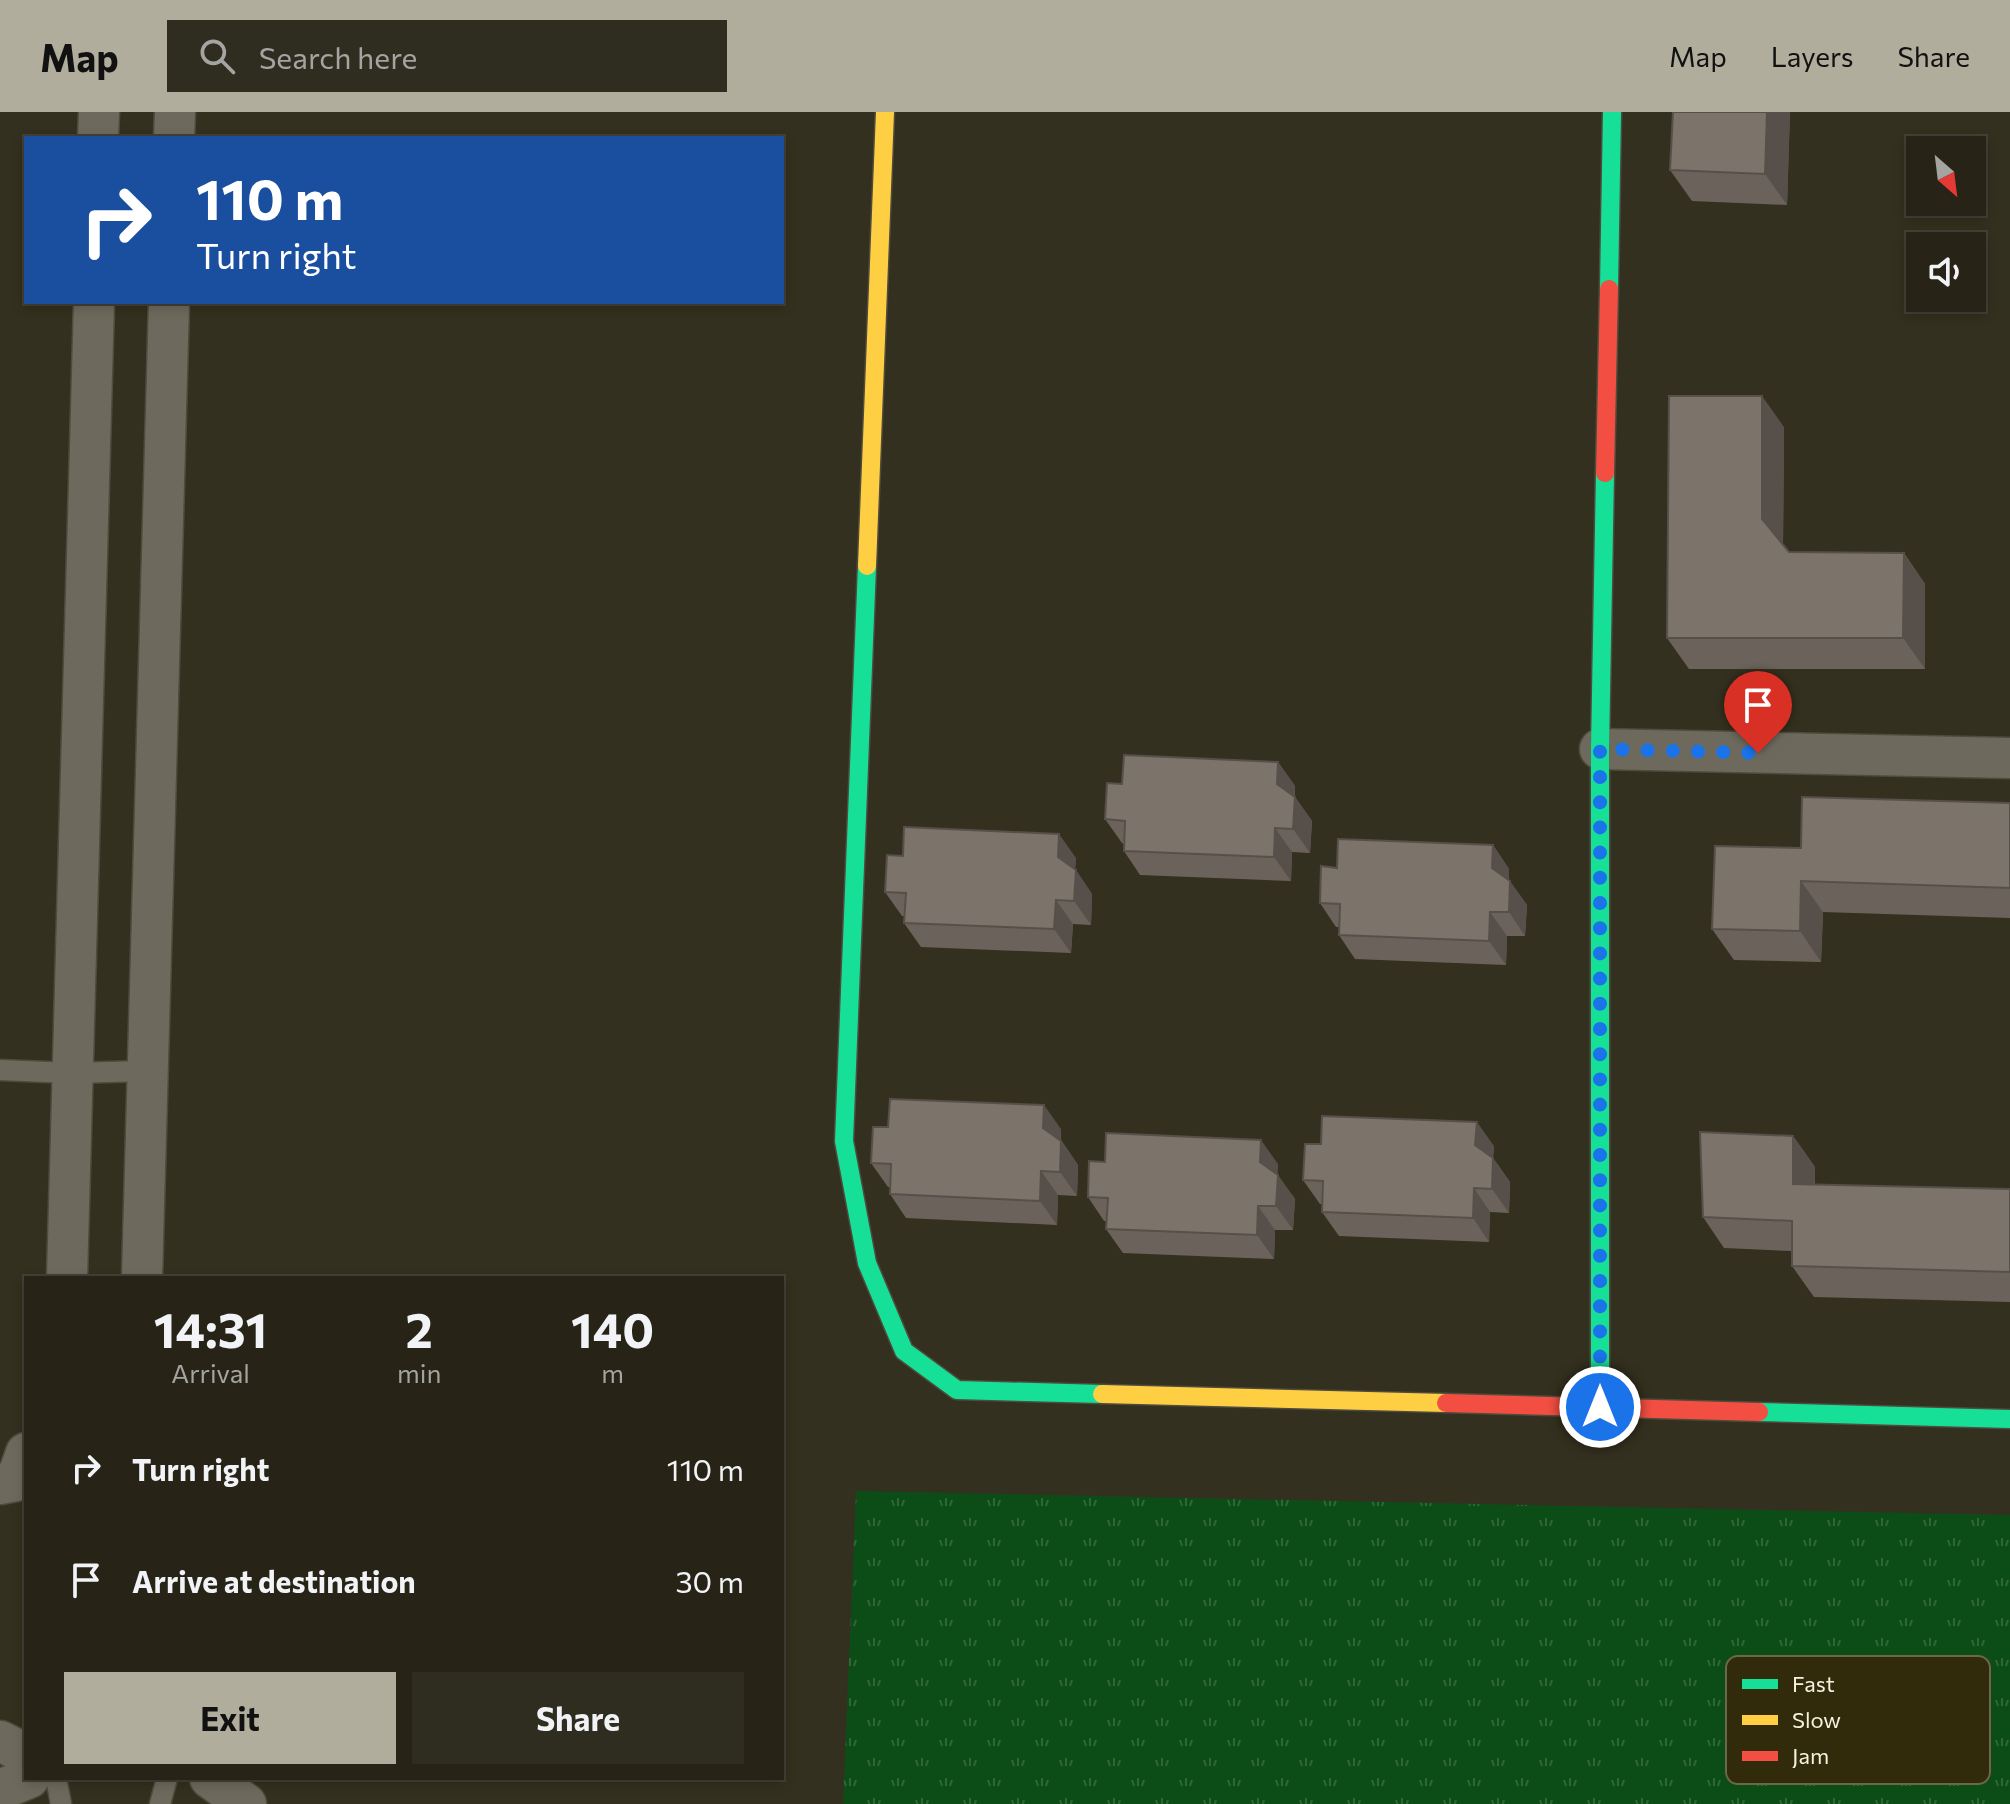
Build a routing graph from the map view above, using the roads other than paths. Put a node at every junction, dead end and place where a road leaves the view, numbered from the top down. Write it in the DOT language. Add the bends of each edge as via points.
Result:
graph roads {
  1 [pos="99,112"];
  2 [pos="175,112"];
  3 [pos="885,112"];
  4 [pos="1612,112"];
  5 [pos="98,136"];
  6 [pos="174,136"];
  7 [pos="94,304"];
  8 [pos="169,304"];
  9 [pos="1600,749"];
  10 [pos="2010,758"];
  11 [pos="0,1070"];
  12 [pos="146,1071"];
  13 [pos="71,1073"];
  14 [pos="67,1276"];
  15 [pos="142,1276"];
  16 [pos="1600,1407"];
  17 [pos="2010,1419"];
  18 [pos="0,1741"];
  19 [pos="24,1753"];
  20 [pos="24,1780"];
  21 [pos="56,1780"];
  22 [pos="166,1780"];
  23 [pos="213,1780"];
  24 [pos="0,1790"];
  25 [pos="61,1804"];
  26 [pos="160,1804"];
  27 [pos="246,1804"];
  1 -- 5 [label="street"];
  2 -- 6 [label="street"];
  3 -- 16 [label="street" via="844,1141 867,1263 904,1351 957,1390"];
  4 -- 9 [label="street"];
  7 -- 13 [label="street"];
  8 -- 12 [label="street"];
  9 -- 10 [label="street"];
  9 -- 16 [label="street"];
  11 -- 13 [label="lane"];
  12 -- 13 [label="lane"];
  12 -- 15 [label="street"];
  13 -- 14 [label="street"];
  16 -- 17 [label="street"];
  18 -- 19 [label="street"];
  20 -- 24 [label="street"];
  21 -- 25 [label="lane"];
  22 -- 26 [label="lane"];
  23 -- 27 [label="street"];
}
